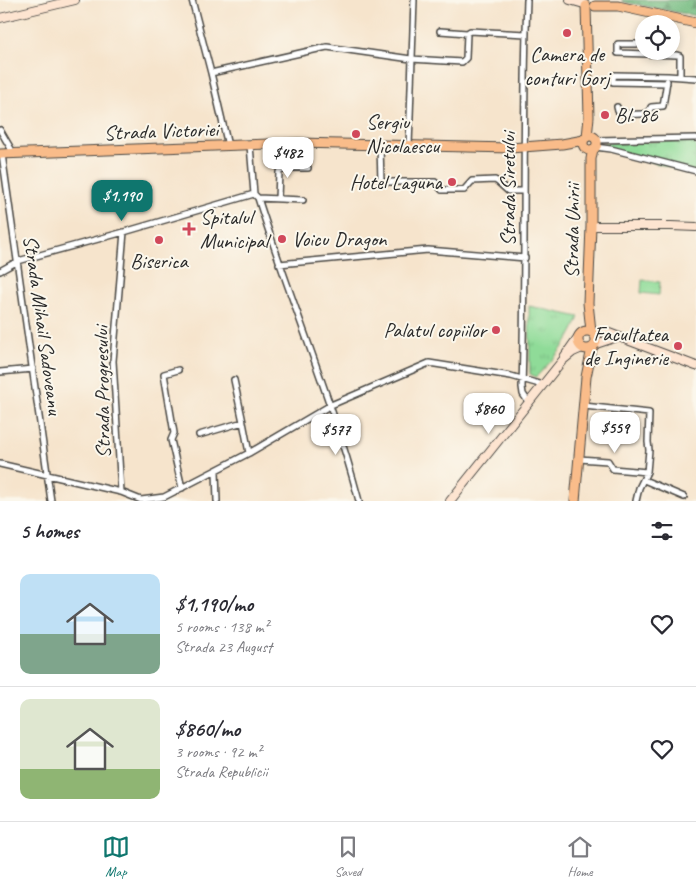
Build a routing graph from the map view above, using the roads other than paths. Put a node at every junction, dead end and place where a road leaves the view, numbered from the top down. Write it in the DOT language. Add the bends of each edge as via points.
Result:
graph roads {
  1 [pos="75,0"];
  2 [pos="192,0"];
  3 [pos="414,0"];
  4 [pos="527,0"];
  5 [pos="570,0"];
  6 [pos="605,0"];
  7 [pos="590,4"];
  8 [pos="618,6"];
  9 [pos="0,18"];
  10 [pos="696,23"];
  11 [pos="440,31"];
  12 [pos="467,33"];
  13 [pos="526,34"];
  14 [pos="635,44"];
  15 [pos="635,53"];
  16 [pos="411,59"];
  17 [pos="680,60"];
  18 [pos="211,73"];
  19 [pos="668,76"];
  20 [pos="680,78"];
  21 [pos="696,78"];
  22 [pos="667,83"];
  23 [pos="617,107"];
  24 [pos="0,130"];
  25 [pos="696,138"];
  26 [pos="590,143"];
  27 [pos="250,145"];
  28 [pos="228,146"];
  29 [pos="380,146"];
  30 [pos="409,147"];
  31 [pos="524,147"];
  32 [pos="1,154"];
  33 [pos="14,154"];
  34 [pos="308,168"];
  35 [pos="696,171"];
  36 [pos="524,191"];
  37 [pos="256,196"];
  38 [pos="278,199"];
  39 [pos="303,200"];
  40 [pos="591,226"];
  41 [pos="696,227"];
  42 [pos="124,232"];
  43 [pos="525,258"];
  44 [pos="18,261"];
  45 [pos="279,264"];
  46 [pos="0,271"];
  47 [pos="586,334"];
  48 [pos="617,337"];
  49 [pos="589,347"];
  50 [pos="562,360"];
  51 [pos="696,366"];
  52 [pos="33,369"];
  53 [pos="178,370"];
  54 [pos="0,372"];
  55 [pos="522,378"];
  56 [pos="234,380"];
  57 [pos="543,385"];
  58 [pos="529,403"];
  59 [pos="331,405"];
  60 [pos="584,406"];
  61 [pos="243,422"];
  62 [pos="198,435"];
  63 [pos="249,453"];
  64 [pos="579,459"];
  65 [pos="0,464"];
  66 [pos="216,471"];
  67 [pos="647,472"];
  68 [pos="47,476"];
  69 [pos="644,480"];
  70 [pos="182,488"];
  71 [pos="121,492"];
  72 [pos="684,497"];
  73 [pos="51,501"];
  74 [pos="217,501"];
  75 [pos="359,501"];
  76 [pos="450,501"];
  77 [pos="578,501"];
  78 [pos="636,501"];
  1 -- 9 [label="street"];
  2 -- 18 [label="street"];
  3 -- 16 [label="street"];
  4 -- 13 [label="street, Strada Siretului"];
  5 -- 7 [label="street"];
  6 -- 8 [label="main road"];
  7 -- 8 [label="main road"];
  7 -- 26 [label="main road, Strada Unirii"];
  8 -- 10 [label="main road"];
  11 -- 12 [label="street"];
  12 -- 13 [label="street" via="472,30"];
  12 -- 16 [label="street" via="466,58 462,62"];
  13 -- 31 [label="street, Strada Siretului"];
  14 -- 15 [label="street" via="618,44 618,53"];
  16 -- 18 [label="street" via="320,48"];
  16 -- 30 [label="street"];
  17 -- 20 [label="street"];
  18 -- 28 [label="street"];
  19 -- 20 [label="street"];
  19 -- 22 [label="street"];
  19 -- 22 [label="street" via="614,76 612,79 614,82"];
  20 -- 21 [label="street"];
  22 -- 23 [label="street" via="663,106 651,106 644,114 622,113"];
  24 -- 33 [label="street"];
  25 -- 26 [label="street, Strada Victoriei"];
  26 -- 31 [label="main road, Strada Victoriei"];
  26 -- 35 [label="street, Strada Victoriei"];
  26 -- 40 [label="main road, Strada Unirii"];
  27 -- 28 [label="main road, Strada Victoriei"];
  27 -- 29 [label="main road, Strada Victoriei"];
  27 -- 37 [label="street"];
  28 -- 33 [label="main road, Strada Victoriei"];
  29 -- 30 [label="main road, Strada Victoriei"];
  29 -- 36 [label="street" via="381,182 435,182 442,190 464,190 472,181 495,180 508,191"];
  30 -- 31 [label="main road, Strada Victoriei"];
  31 -- 36 [label="street, Strada Siretului"];
  32 -- 33 [label="main road, Strada Victoriei"];
  32 -- 44 [label="street, Strada Mihail Sadoveanu"];
  34 -- 38 [label="street" via="286,168 278,172"];
  36 -- 43 [label="street, Strada Siretului"];
  37 -- 38 [label="street"];
  37 -- 42 [label="street"];
  37 -- 45 [label="street"];
  38 -- 39 [label="street"];
  40 -- 41 [label="street"];
  40 -- 47 [label="main road, Strada Unirii"];
  42 -- 44 [label="street"];
  42 -- 71 [label="street, Strada Progresului" via="113,361"];
  43 -- 45 [label="street" via="422,250"];
  43 -- 55 [label="street, Strada Siretului"];
  44 -- 46 [label="street"];
  44 -- 52 [label="street, Strada Mihail Sadoveanu"];
  45 -- 59 [label="street"];
  47 -- 48 [label="street" via="605,332"];
  47 -- 49 [label="main road, Strada Unirii" via="596,338"];
  47 -- 49 [label="main road, Strada Unirii" via="578,343"];
  47 -- 50 [label="street"];
  48 -- 49 [label="street"];
  48 -- 51 [label="street"];
  49 -- 50 [label="street"];
  49 -- 60 [label="main road, Strada Unirii"];
  50 -- 57 [label="street"];
  52 -- 54 [label="street"];
  52 -- 68 [label="street, Strada Mihail Sadoveanu"];
  53 -- 70 [label="street" via="164,374 174,433 171,440"];
  55 -- 57 [label="street"];
  55 -- 58 [label="street, Strada Siretului" via="522,394"];
  55 -- 59 [label="street" via="429,363"];
  56 -- 61 [label="street"];
  57 -- 58 [label="street"];
  58 -- 76 [label="street"];
  59 -- 63 [label="street"];
  59 -- 75 [label="street"];
  60 -- 64 [label="main road, Strada Unirii"];
  60 -- 67 [label="street" via="649,413"];
  61 -- 62 [label="street"];
  61 -- 63 [label="street"];
  63 -- 66 [label="street"];
  64 -- 67 [label="street" via="608,461 613,468"];
  64 -- 77 [label="main road, Strada Unirii"];
  65 -- 68 [label="street"];
  66 -- 70 [label="street"];
  66 -- 74 [label="street"];
  67 -- 69 [label="street"];
  68 -- 71 [label="street"];
  68 -- 73 [label="street, Strada Mihail Sadoveanu"];
  69 -- 72 [label="street"];
  69 -- 78 [label="street"];
  70 -- 71 [label="street" via="164,497 141,500"];
}
